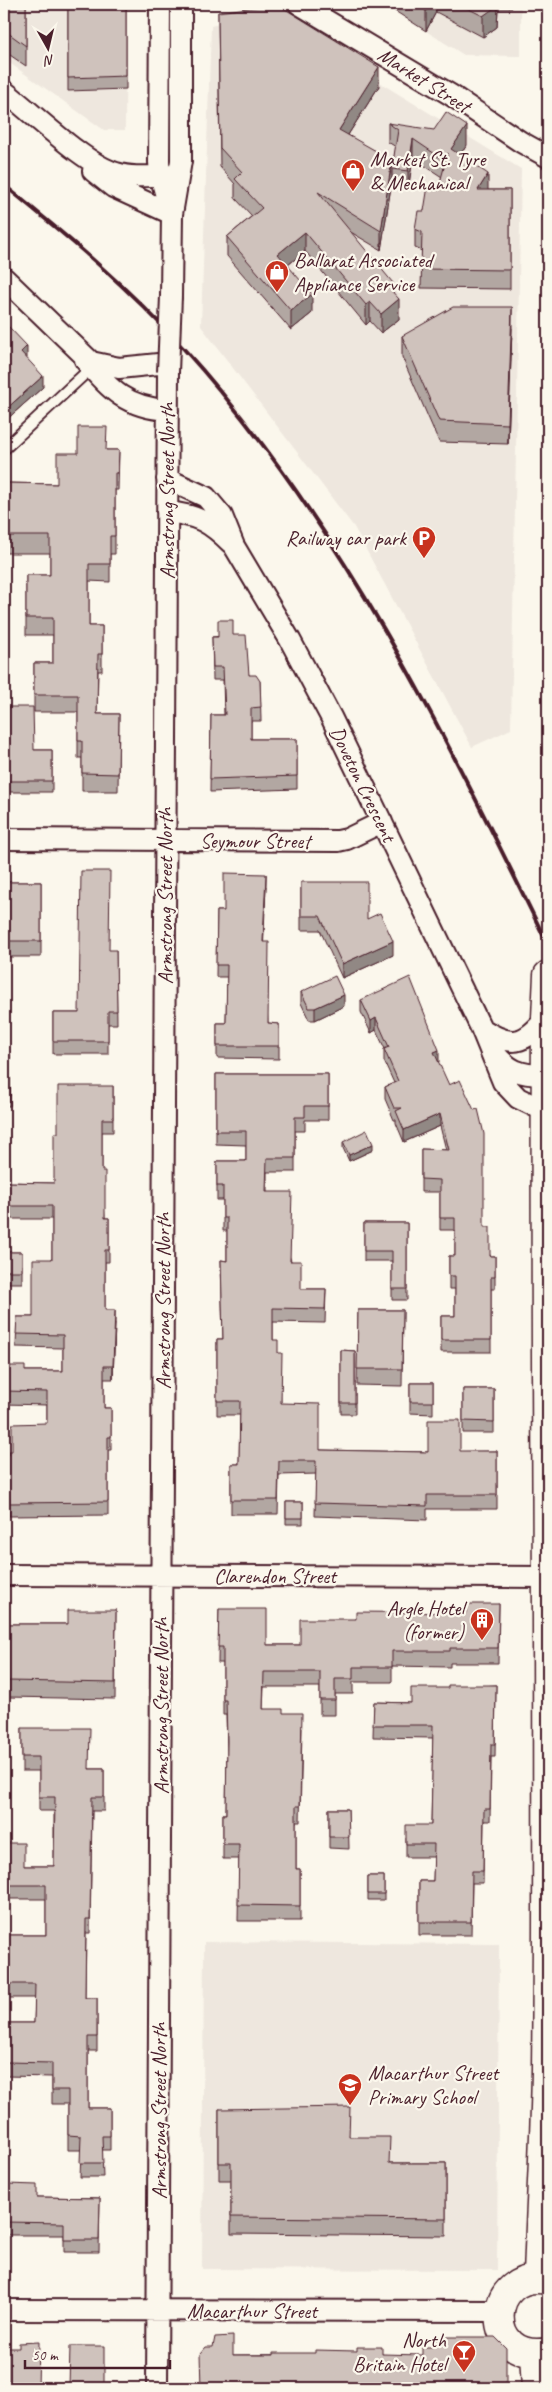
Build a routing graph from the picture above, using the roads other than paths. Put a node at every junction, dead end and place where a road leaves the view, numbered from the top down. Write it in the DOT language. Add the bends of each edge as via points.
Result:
graph roads {
  1 [pos="160,4"];
  2 [pos="181,4"];
  3 [pos="299,4"];
  4 [pos="4,91"];
  5 [pos="80,152"];
  6 [pos="548,157"];
  7 [pos="170,175"];
  8 [pos="172,214"];
  9 [pos="4,278"];
  10 [pos="85,360"];
  11 [pos="166,367"];
  12 [pos="168,410"];
  13 [pos="4,449"];
  14 [pos="168,479"];
  15 [pos="167,512"];
  16 [pos="234,546"];
  17 [pos="382,822"];
  18 [pos="4,839"];
  19 [pos="165,840"];
  20 [pos="548,975"];
  21 [pos="546,1018"];
  22 [pos="484,1035"];
  23 [pos="545,1075"];
  24 [pos="545,1111"];
  25 [pos="546,1337"];
  26 [pos="4,1575"];
  27 [pos="161,1575"];
  28 [pos="546,1578"];
  29 [pos="543,2279"];
  30 [pos="4,2310"];
  31 [pos="158,2310"];
  32 [pos="500,2311"];
  33 [pos="541,2353"];
  34 [pos="157,2388"];
  35 [pos="536,2388"];
  1 -- 7 [label="street, Armstrong Street North" via="158,115"];
  2 -- 7 [label="street, Armstrong Street North"];
  3 -- 6 [label="street, Market Street"];
  4 -- 5 [label="street"];
  5 -- 7 [label="street" via="114,173"];
  5 -- 8 [label="street" via="92,170 113,186"];
  7 -- 8 [label="street, Armstrong Street North"];
  8 -- 11 [label="street, Armstrong Street North, bridge"];
  9 -- 10 [label="street"];
  10 -- 11 [label="street" via="109,368"];
  10 -- 12 [label="street" via="109,387 135,404"];
  10 -- 13 [label="lane"];
  11 -- 12 [label="street, Armstrong Street North"];
  12 -- 14 [label="street, Armstrong Street North"];
  14 -- 15 [label="street, Armstrong Street North"];
  14 -- 16 [label="street, Doveton Crescent" via="211,501 225,520"];
  15 -- 16 [label="street, Doveton Crescent" via="204,520"];
  15 -- 19 [label="street, Armstrong Street North"];
  16 -- 17 [label="street, Doveton Crescent" via="290,640"];
  17 -- 19 [label="street, Seymour Street" via="338,841"];
  17 -- 22 [label="street, Doveton Crescent"];
  18 -- 19 [label="street, Seymour Street"];
  19 -- 27 [label="street, Armstrong Street North"];
  20 -- 21 [label="main road"];
  21 -- 22 [label="street" via="533,1033 519,1041"];
  21 -- 23 [label="main road"];
  22 -- 23 [label="street, Doveton Crescent" via="503,1062 518,1073"];
  22 -- 24 [label="street, Doveton Crescent" via="506,1087 523,1101"];
  23 -- 24 [label="main road"];
  24 -- 25 [label="main road"];
  25 -- 28 [label="main road"];
  26 -- 27 [label="street, Clarendon Street"];
  27 -- 28 [label="street, Clarendon Street"];
  27 -- 31 [label="street, Armstrong Street North"];
  28 -- 29 [label="main road"];
  29 -- 32 [label="main road" via="525,2280 514,2286 505,2296"];
  30 -- 31 [label="street, Macarthur Street"];
  31 -- 32 [label="street, Macarthur Street"];
  31 -- 34 [label="street, Armstrong Street North"];
  32 -- 33 [label="main road" via="499,2321 508,2342 522,2351"];
  33 -- 35 [label="main road"];
}
